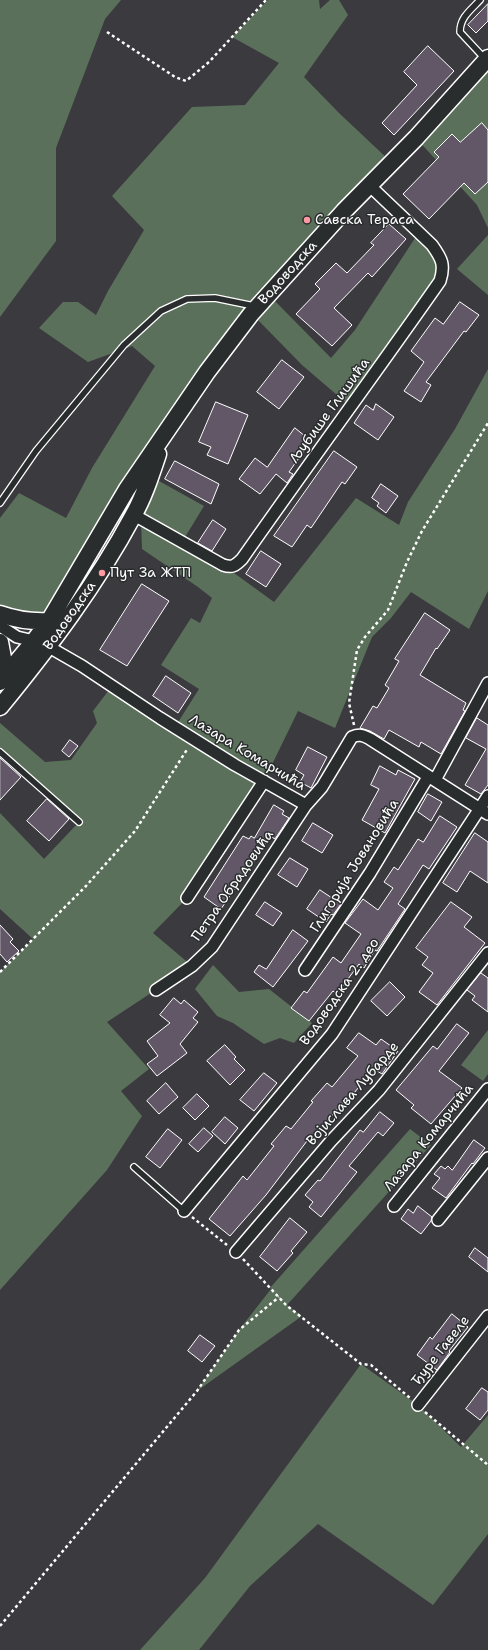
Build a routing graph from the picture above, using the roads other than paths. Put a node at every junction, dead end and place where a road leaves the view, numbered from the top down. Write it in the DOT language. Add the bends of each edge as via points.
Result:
graph roads {
  1 [pos="480,0"];
  2 [pos="487,59"];
  3 [pos="370,186"];
  4 [pos="257,307"];
  5 [pos="168,430"];
  6 [pos="0,503"];
  7 [pos="134,515"];
  8 [pos="0,614"];
  9 [pos="48,621"];
  10 [pos="0,626"];
  11 [pos="0,642"];
  12 [pos="41,644"];
  13 [pos="3,678"];
  14 [pos="488,683"];
  15 [pos="0,708"];
  16 [pos="0,752"];
  17 [pos="432,778"];
  18 [pos="264,781"];
  19 [pos="488,796"];
  20 [pos="306,805"];
  21 [pos="484,812"];
  22 [pos="79,822"];
  23 [pos="187,898"];
  24 [pos="488,954"];
  25 [pos="305,970"];
  26 [pos="156,990"];
  27 [pos="488,1089"];
  28 [pos="488,1158"];
  29 [pos="134,1167"];
  30 [pos="394,1206"];
  31 [pos="184,1211"];
  32 [pos="438,1220"];
  33 [pos="236,1252"];
  34 [pos="488,1316"];
  35 [pos="418,1405"];
  1 -- 2 [label="lane" via="464,16 460,32"];
  2 -- 3 [label="main road, Водоводска"];
  3 -- 4 [label="main road, Водоводска"];
  3 -- 7 [label="street, Љубише Глишића" via="432,245 440,256 444,269 440,281 372,379 242,560 235,566 224,565"];
  4 -- 5 [label="main road, Водоводска" via="207,372"];
  4 -- 6 [label="lane" via="215,298 187,299 161,311 124,345 36,451"];
  5 -- 7 [label="main road, Водоводска"];
  5 -- 9 [label="main road, Водоводска" via="127,489"];
  7 -- 12 [label="main road, Водоводска" via="97,576"];
  8 -- 9 [label="main road" via="29,622"];
  8 -- 12 [label="street" via="24,628"];
  9 -- 12 [label="main road, Водоводска"];
  10 -- 12 [label="street" via="17,637"];
  11 -- 13 [label="main road"];
  12 -- 13 [label="main road, Водоводска"];
  12 -- 15 [label="main road, Водоводска"];
  12 -- 18 [label="street, Лазара Комарчића" via="82,666"];
  14 -- 17 [label="street, Глигорија Јовановића"];
  16 -- 22 [label="lane"];
  17 -- 20 [label="street, Лазара Комарчића" via="370,739 357,735 352,737 322,787"];
  17 -- 21 [label="street"];
  17 -- 25 [label="street, Глигорија Јовановића"];
  18 -- 20 [label="street, Лазара Комарчића"];
  18 -- 23 [label="street"];
  19 -- 21 [label="street, Водоводска 2. део"];
  20 -- 26 [label="street, Петра Обрадовића" via="212,947 192,966"];
  21 -- 31 [label="street, Водоводска 2. део" via="332,1034"];
  24 -- 33 [label="street, Војислава Лубарде" via="378,1090"];
  27 -- 30 [label="street, Лазара Комарчића"];
  28 -- 32 [label="street"];
  29 -- 31 [label="lane"];
  34 -- 35 [label="street, Ђуре Гавеле"];
}
